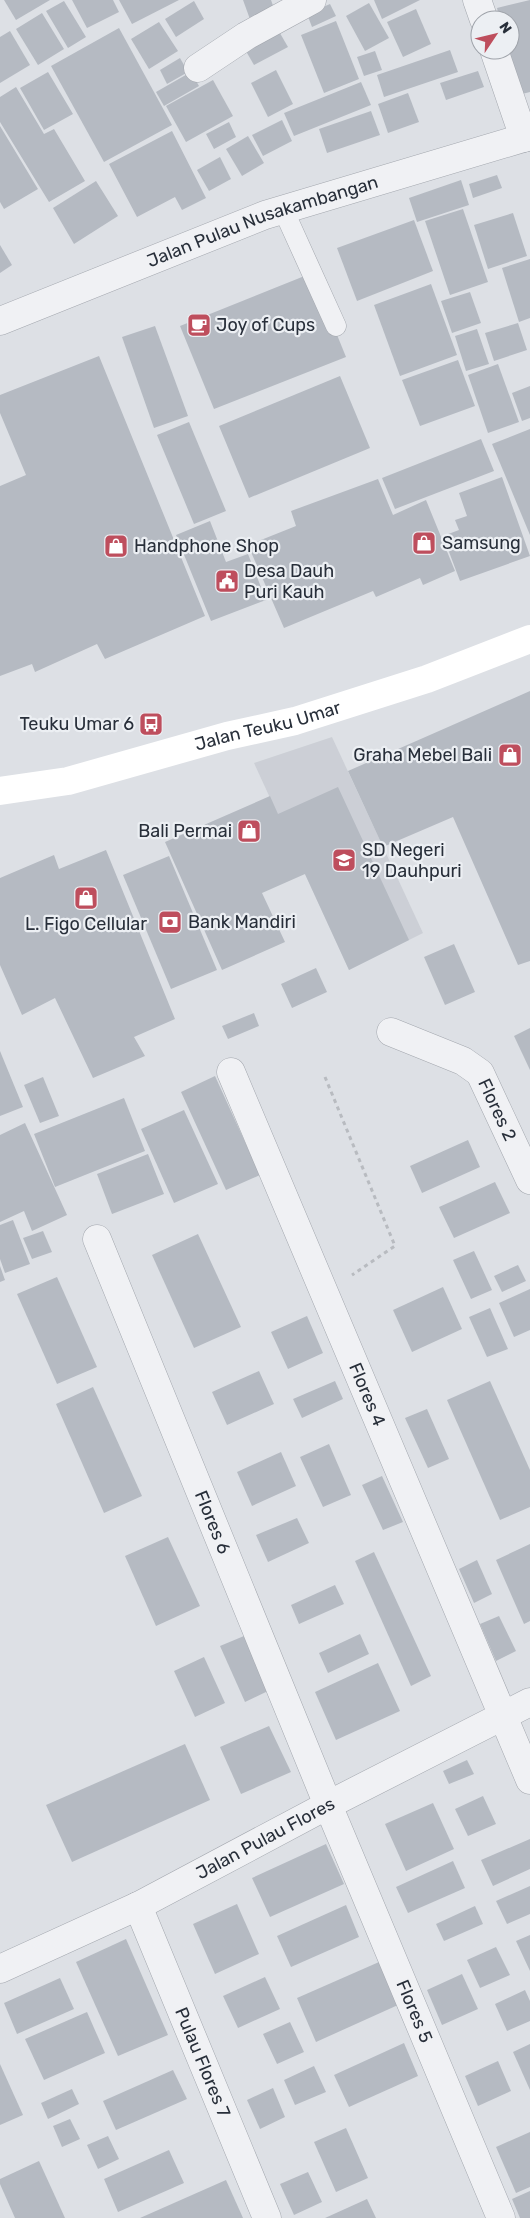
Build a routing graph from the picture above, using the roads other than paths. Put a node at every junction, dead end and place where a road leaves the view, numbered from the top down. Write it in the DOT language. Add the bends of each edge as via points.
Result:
graph roads {
  1 [pos="312,0"];
  2 [pos="498,60"];
  3 [pos="198,68"];
  4 [pos="527,137"];
  5 [pos="282,210"];
  6 [pos="0,321"];
  7 [pos="336,326"];
  8 [pos="530,639"];
  9 [pos="0,791"];
  10 [pos="392,1032"];
  11 [pos="231,1072"];
  12 [pos="530,1180"];
  13 [pos="97,1239"];
  14 [pos="530,1702"];
  15 [pos="502,1716"];
  16 [pos="530,1780"];
  17 [pos="328,1805"];
  18 [pos="138,1906"];
  19 [pos="0,1969"];
  20 [pos="267,2218"];
  21 [pos="501,2218"];
  1 -- 3 [label="street" via="246,36"];
  2 -- 4 [label="street"];
  4 -- 5 [label="street, Jalan Pulau Nusakambangan"];
  5 -- 6 [label="street, Jalan Pulau Nusakambangan"];
  5 -- 7 [label="lane"];
  8 -- 9 [label="main road, Jalan Teuku Umar" via="427,679 295,721 227,736 68,781"];
  10 -- 12 [label="street, Flores 2" via="463,1061 480,1073"];
  11 -- 15 [label="street, Flores 4"];
  13 -- 17 [label="street, Flores 6"];
  14 -- 15 [label="street, Jalan Pulau Flores"];
  15 -- 16 [label="street, Flores 4"];
  15 -- 17 [label="street, Jalan Pulau Flores"];
  17 -- 18 [label="street, Jalan Pulau Flores"];
  17 -- 21 [label="street, Flores 5"];
  18 -- 19 [label="street, Jalan Pulau Flores"];
  18 -- 20 [label="street, Pulau Flores 7"];
}
